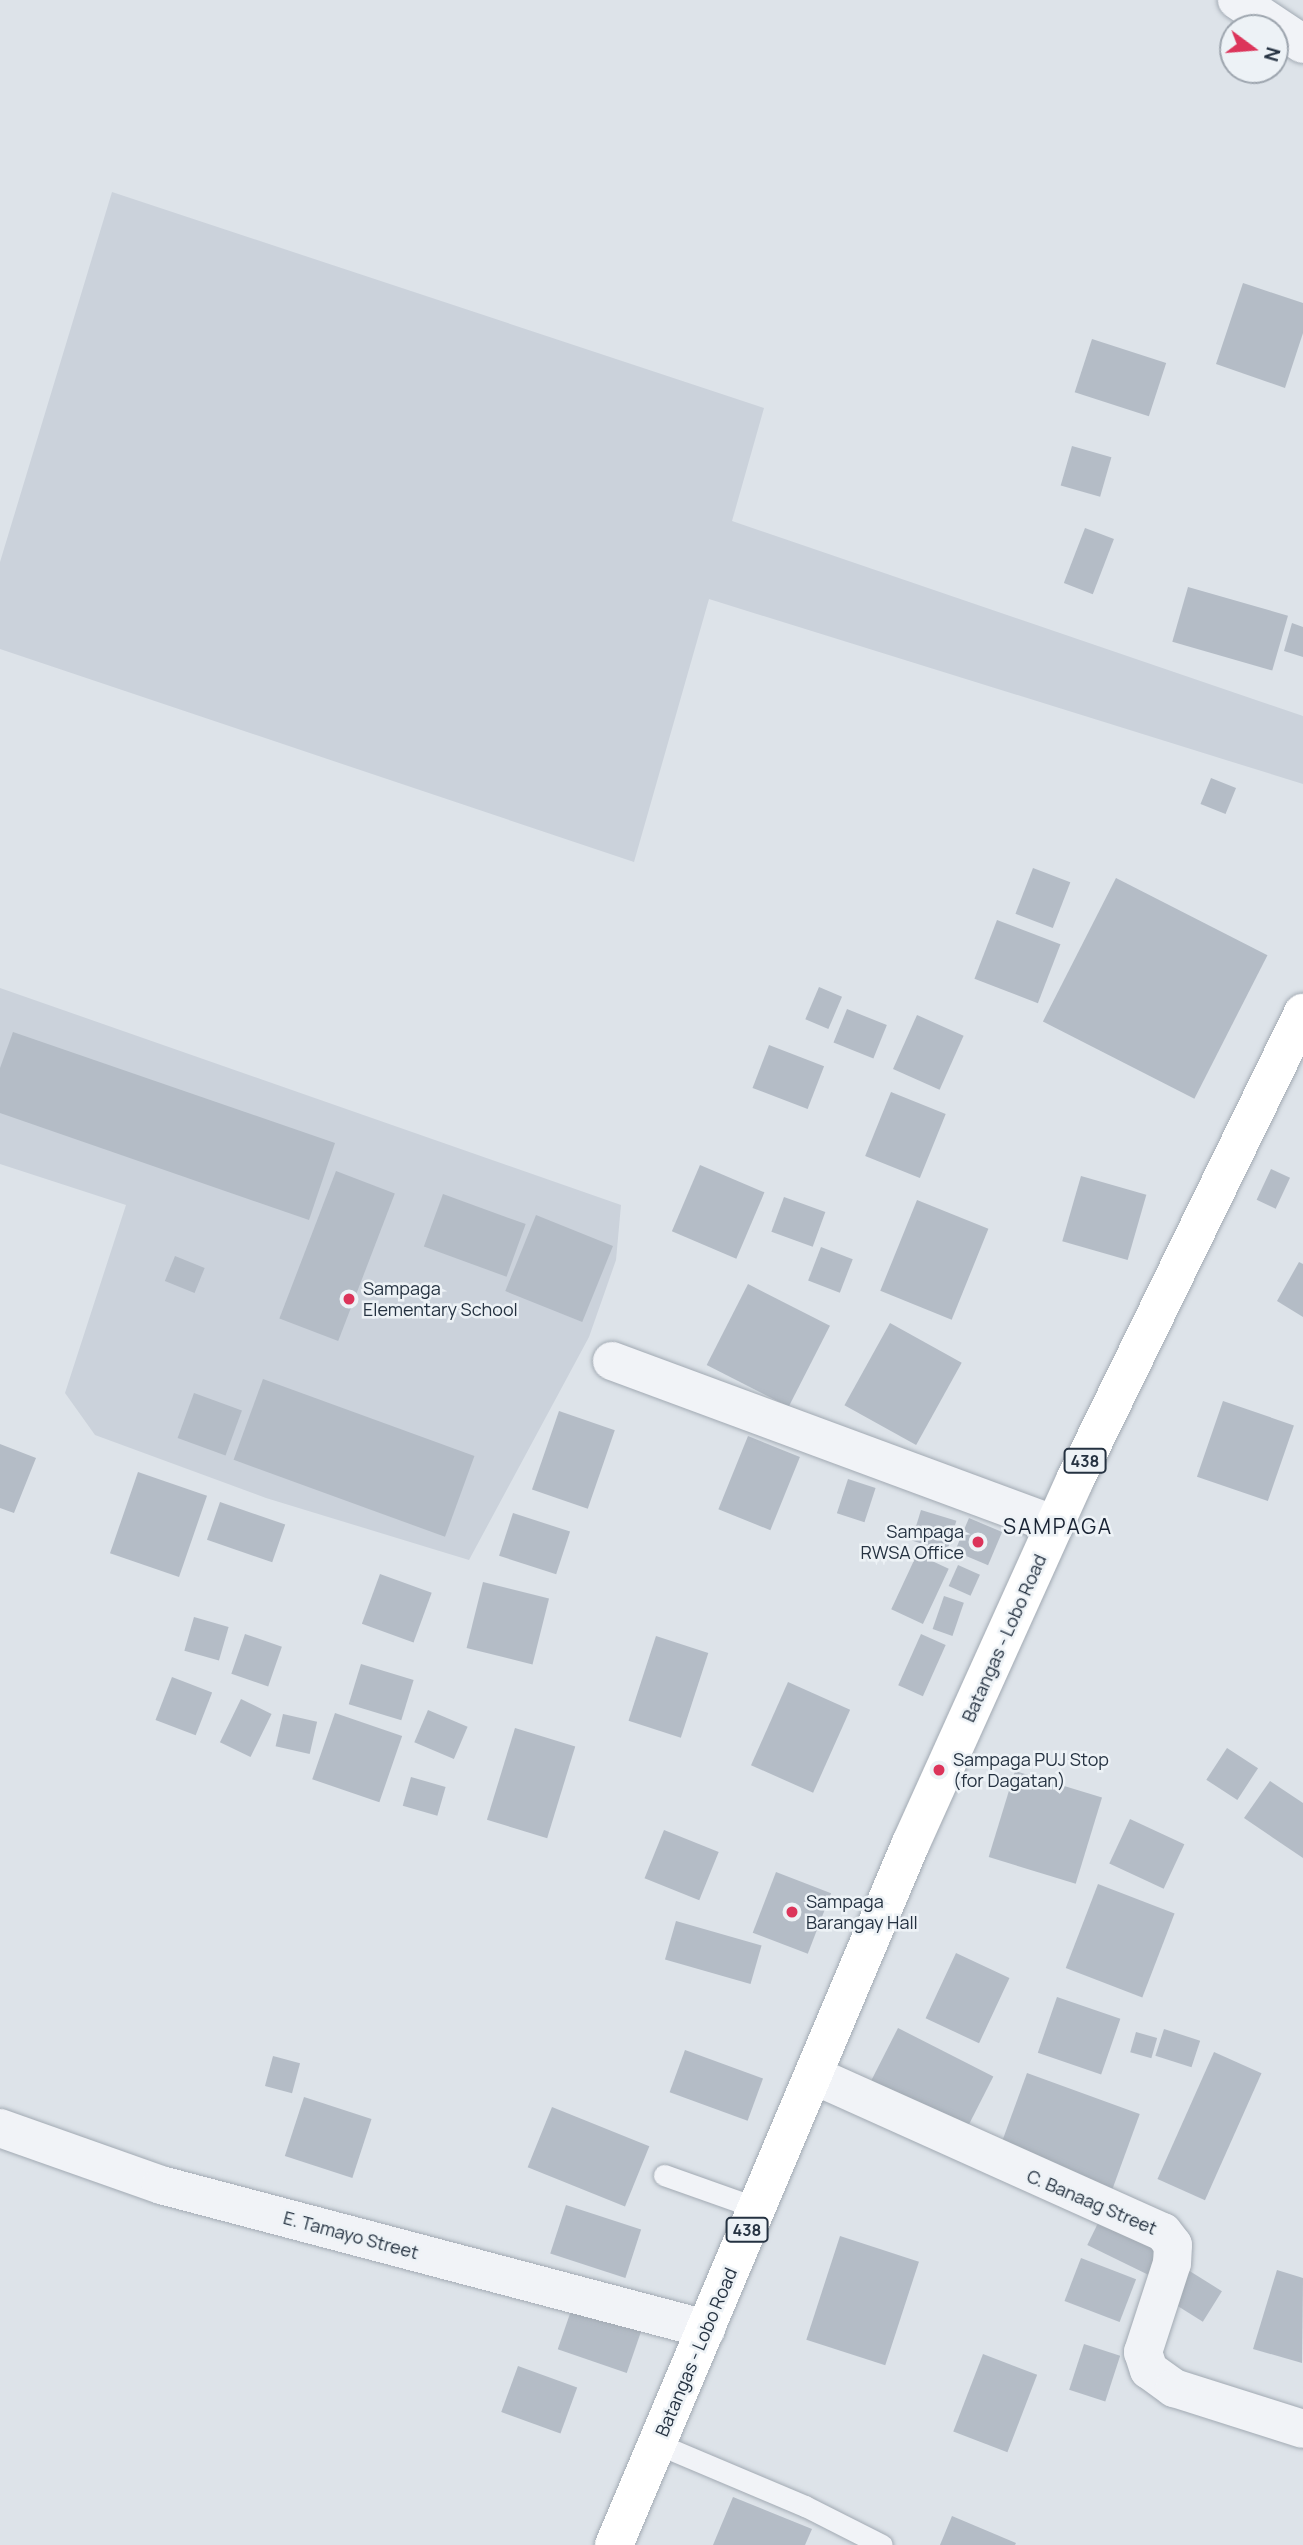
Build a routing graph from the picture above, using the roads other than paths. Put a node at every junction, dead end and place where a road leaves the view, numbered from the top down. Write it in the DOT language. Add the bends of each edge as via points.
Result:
graph roads {
  1 [pos="1237,0"];
  2 [pos="1303,44"];
  3 [pos="1303,1013"];
  4 [pos="612,1361"];
  5 [pos="1055,1525"];
  6 [pos="813,2075"];
  7 [pos="9,2139"];
  8 [pos="664,2175"];
  9 [pos="757,2208"];
  10 [pos="706,2329"];
  11 [pos="1303,2429"];
  12 [pos="657,2444"];
  13 [pos="615,2545"];
  14 [pos="882,2545"];
  1 -- 2 [label="street"];
  3 -- 5 [label="main road, Batangas - Lobo Road / 438"];
  4 -- 5 [label="street"];
  5 -- 6 [label="main road, Batangas - Lobo Road / 438"];
  6 -- 9 [label="main road, Batangas - Lobo Road / 438"];
  6 -- 11 [label="street, C. Banaag Street" via="1163,2232 1172,2245 1172,2263 1143,2352 1149,2370 1174,2388"];
  7 -- 10 [label="street, E. Tamayo Street" via="161,2185"];
  8 -- 9 [label="lane"];
  9 -- 10 [label="main road, Batangas - Lobo Road / 438"];
  10 -- 12 [label="main road, Batangas - Lobo Road / 438"];
  12 -- 13 [label="main road, Batangas - Lobo Road / 438"];
  12 -- 14 [label="lane" via="805,2506"];
}
